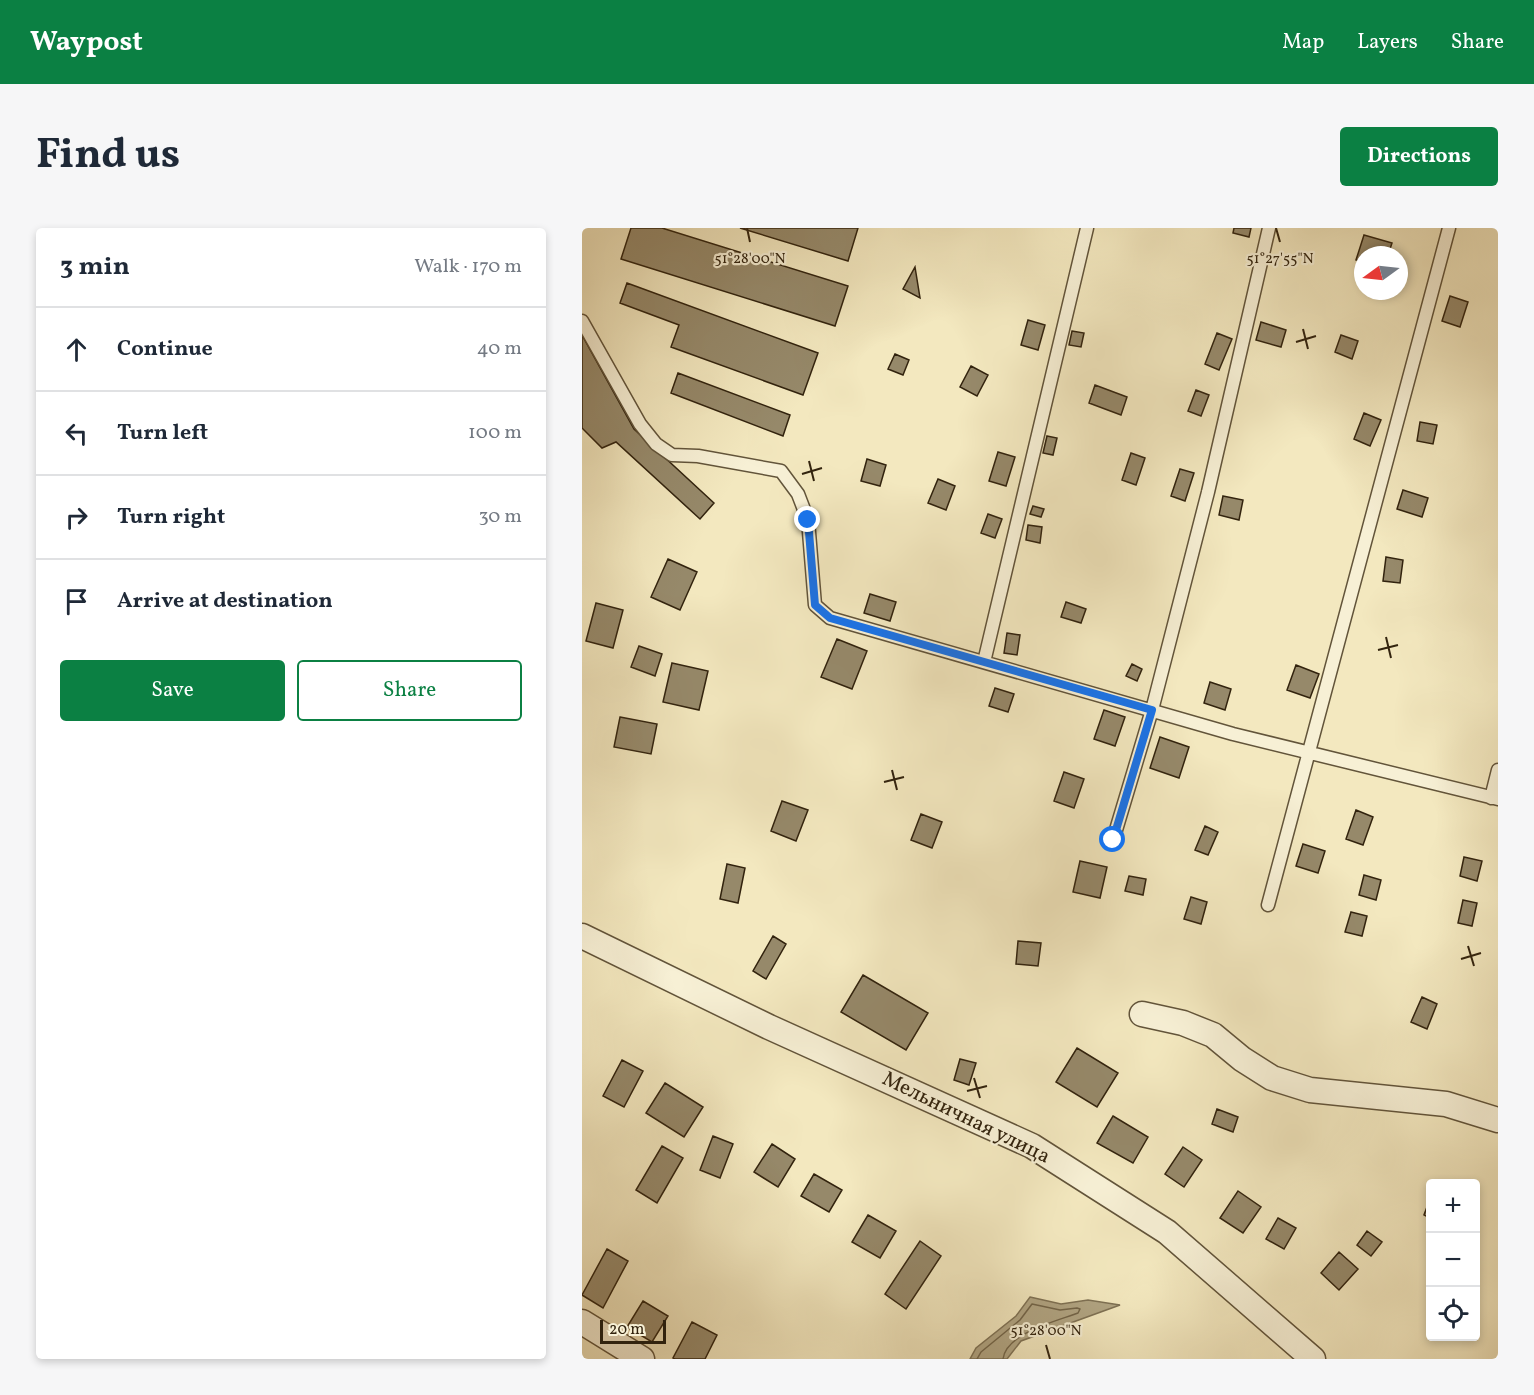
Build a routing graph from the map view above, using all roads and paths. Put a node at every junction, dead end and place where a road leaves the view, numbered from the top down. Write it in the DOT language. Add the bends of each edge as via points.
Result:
graph roads {
  1 [pos="1087,228"];
  2 [pos="1269,228"];
  3 [pos="1449,228"];
  4 [pos="582,321"];
  5 [pos="984,662"];
  6 [pos="1152,710"];
  7 [pos="1310,753"];
  8 [pos="1498,770"];
  9 [pos="1494,798"];
  10 [pos="1113,840"];
  11 [pos="1268,905"];
  12 [pos="582,936"];
  13 [pos="1142,1014"];
  14 [pos="1498,1120"];
  15 [pos="582,1322"];
  16 [pos="642,1359"];
  17 [pos="1313,1359"];
  1 -- 5 [label="lane"];
  2 -- 6 [label="lane"];
  3 -- 7 [label="lane"];
  4 -- 5 [label="lane" via="640,424 656,444 672,455 782,471 798,494 808,520 815,605 830,618"];
  5 -- 6 [label="lane"];
  6 -- 7 [label="lane"];
  6 -- 10 [label="lane"];
  7 -- 9 [label="lane"];
  7 -- 11 [label="lane"];
  8 -- 9 [label="lane"];
  12 -- 17 [label="street, Мельничная улица" via="769,1027 1032,1146 1167,1232"];
  13 -- 14 [label="street" via="1214,1035 1272,1078 1310,1090 1446,1104"];
  15 -- 16 [label="street"];
}
